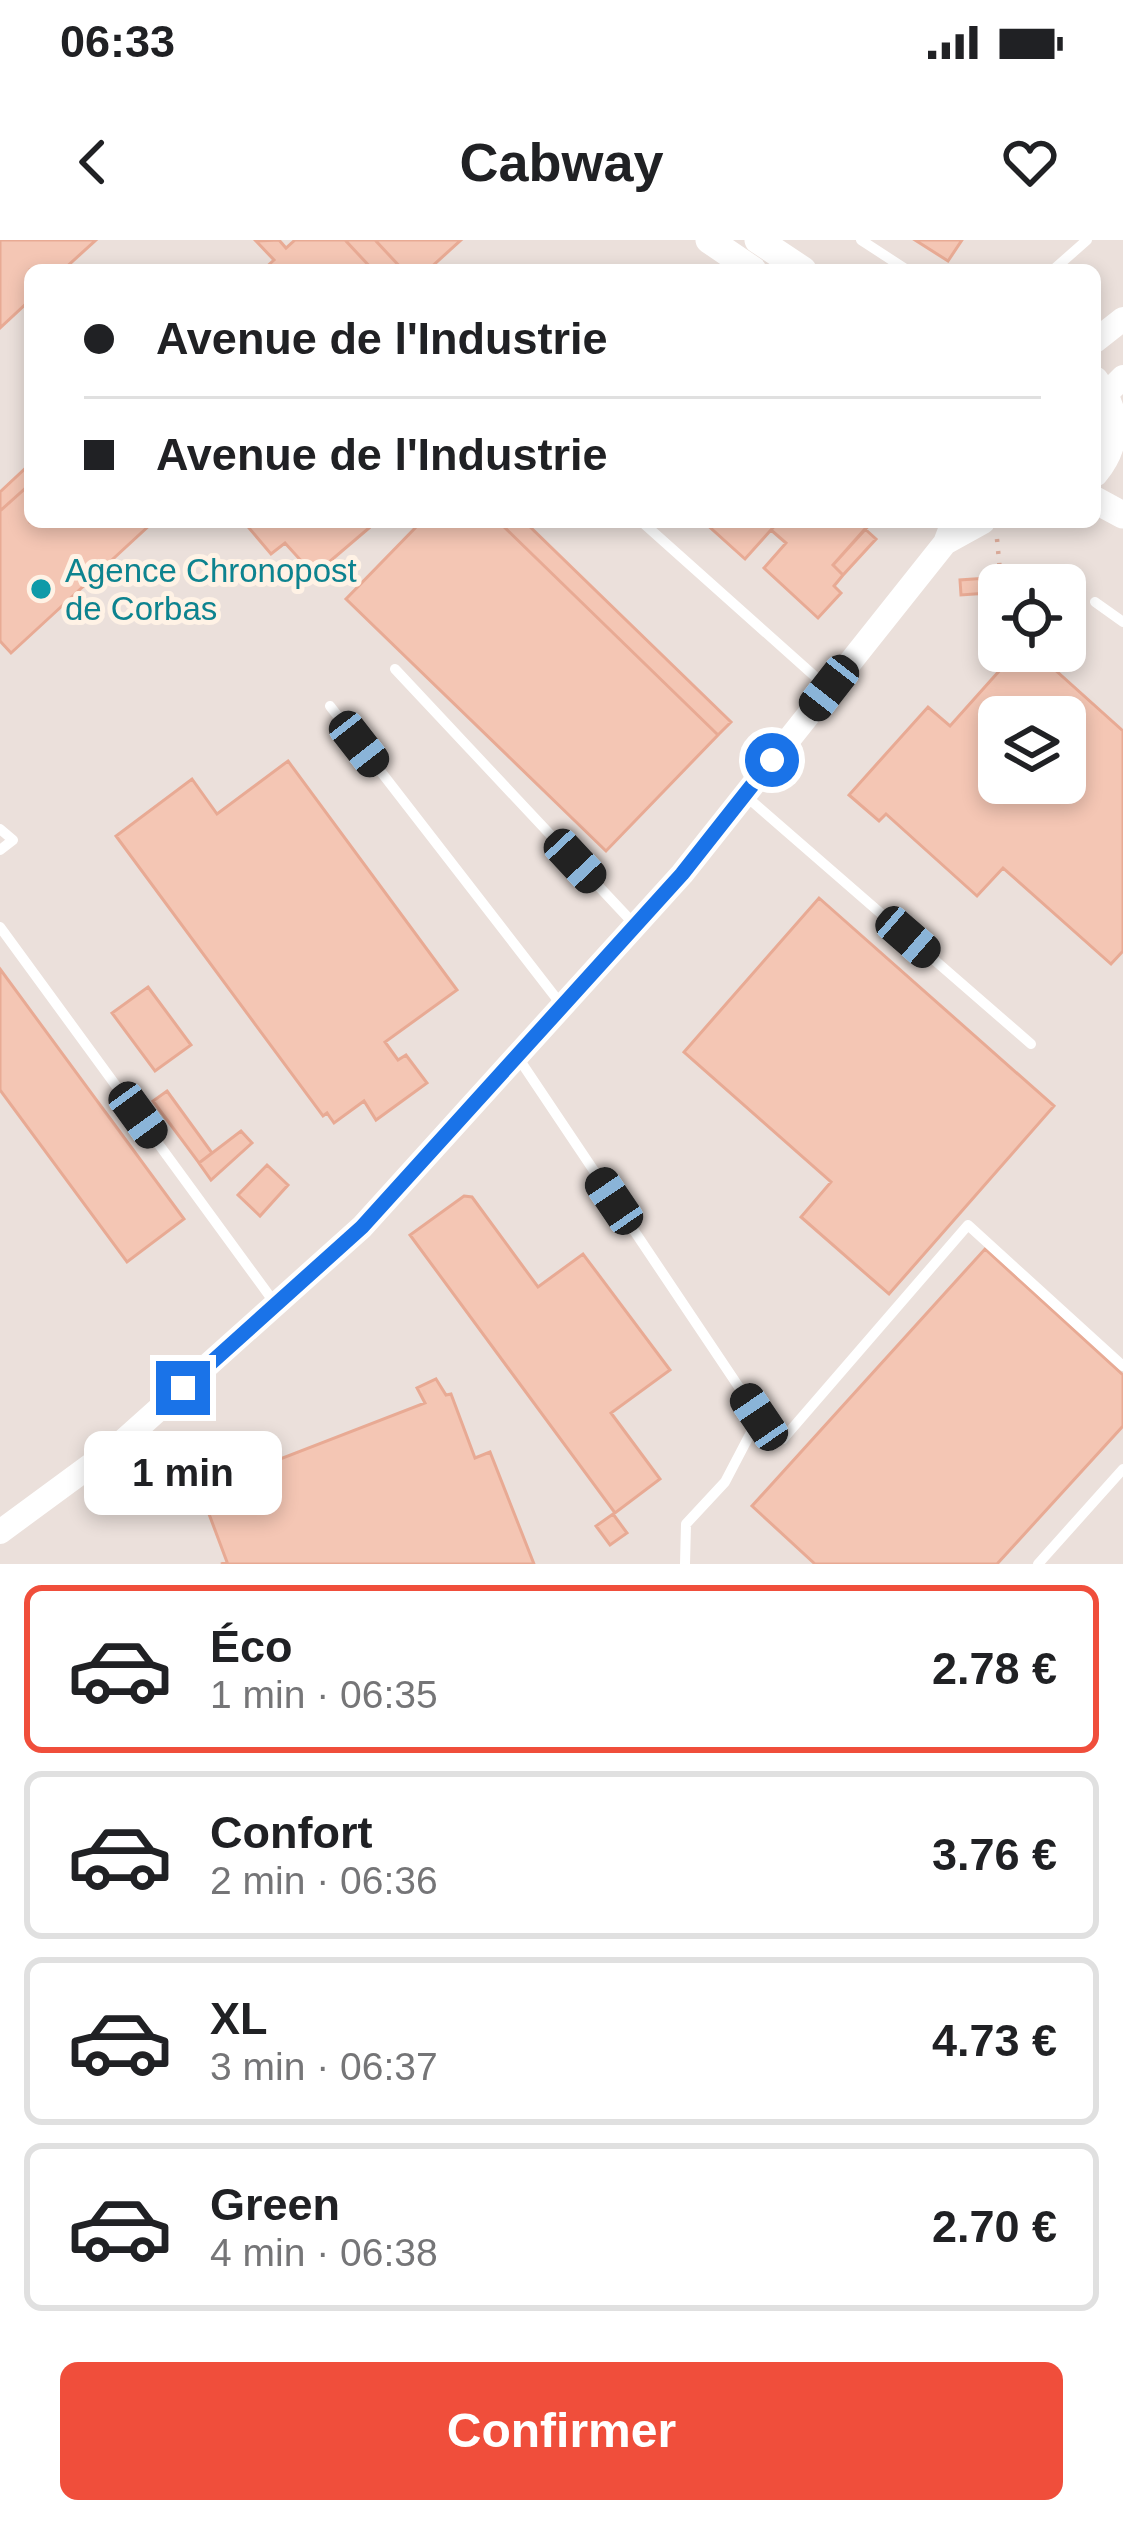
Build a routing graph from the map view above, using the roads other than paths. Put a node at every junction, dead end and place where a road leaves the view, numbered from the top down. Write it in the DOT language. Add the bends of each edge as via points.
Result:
graph roads {
  1 [pos="709,240"];
  2 [pos="758,240"];
  3 [pos="861,240"];
  4 [pos="1087,240"];
  5 [pos="744,264"];
  6 [pos="794,264"];
  7 [pos="898,264"];
  8 [pos="1060,264"];
  9 [pos="1108,384"];
  10 [pos="1108,470"];
  11 [pos="650,528"];
  12 [pos="989,528"];
  13 [pos="949,532"];
  14 [pos="1095,602"];
  15 [pos="1123,622"];
  16 [pos="395,669"];
  17 [pos="829,688"];
  18 [pos="330,706"];
  19 [pos="744,795"];
  20 [pos="0,829"];
  21 [pos="0,850"];
  22 [pos="635,925"];
  23 [pos="0,927"];
  24 [pos="562,1006"];
  25 [pos="1031,1044"];
  26 [pos="517,1056"];
  27 [pos="276,1304"];
  28 [pos="1123,1366"];
  29 [pos="759,1417"];
  30 [pos="1123,1469"];
  31 [pos="0,1532"];
  32 [pos="686,1564"];
  33 [pos="1038,1564"];
  1 -- 5 [label="main road"];
  2 -- 6 [label="main road"];
  3 -- 7 [label="lane"];
  4 -- 8 [label="lane"];
  9 -- 10 [label="main road"];
  11 -- 17 [label="lane"];
  12 -- 13 [label="street"];
  13 -- 17 [label="street"];
  14 -- 15 [label="lane"];
  16 -- 22 [label="lane"];
  17 -- 19 [label="street"];
  18 -- 24 [label="lane"];
  19 -- 22 [label="street"];
  19 -- 25 [label="lane"];
  20 -- 21 [label="lane" via="14,840"];
  22 -- 24 [label="street"];
  23 -- 27 [label="lane"];
  24 -- 26 [label="street"];
  26 -- 27 [label="street" via="362,1227"];
  26 -- 29 [label="lane"];
  27 -- 31 [label="street" via="121,1443"];
  28 -- 29 [label="lane" via="968,1225 783,1439"];
  29 -- 32 [label="lane" via="725,1481 686,1524"];
  30 -- 33 [label="lane"];
}
